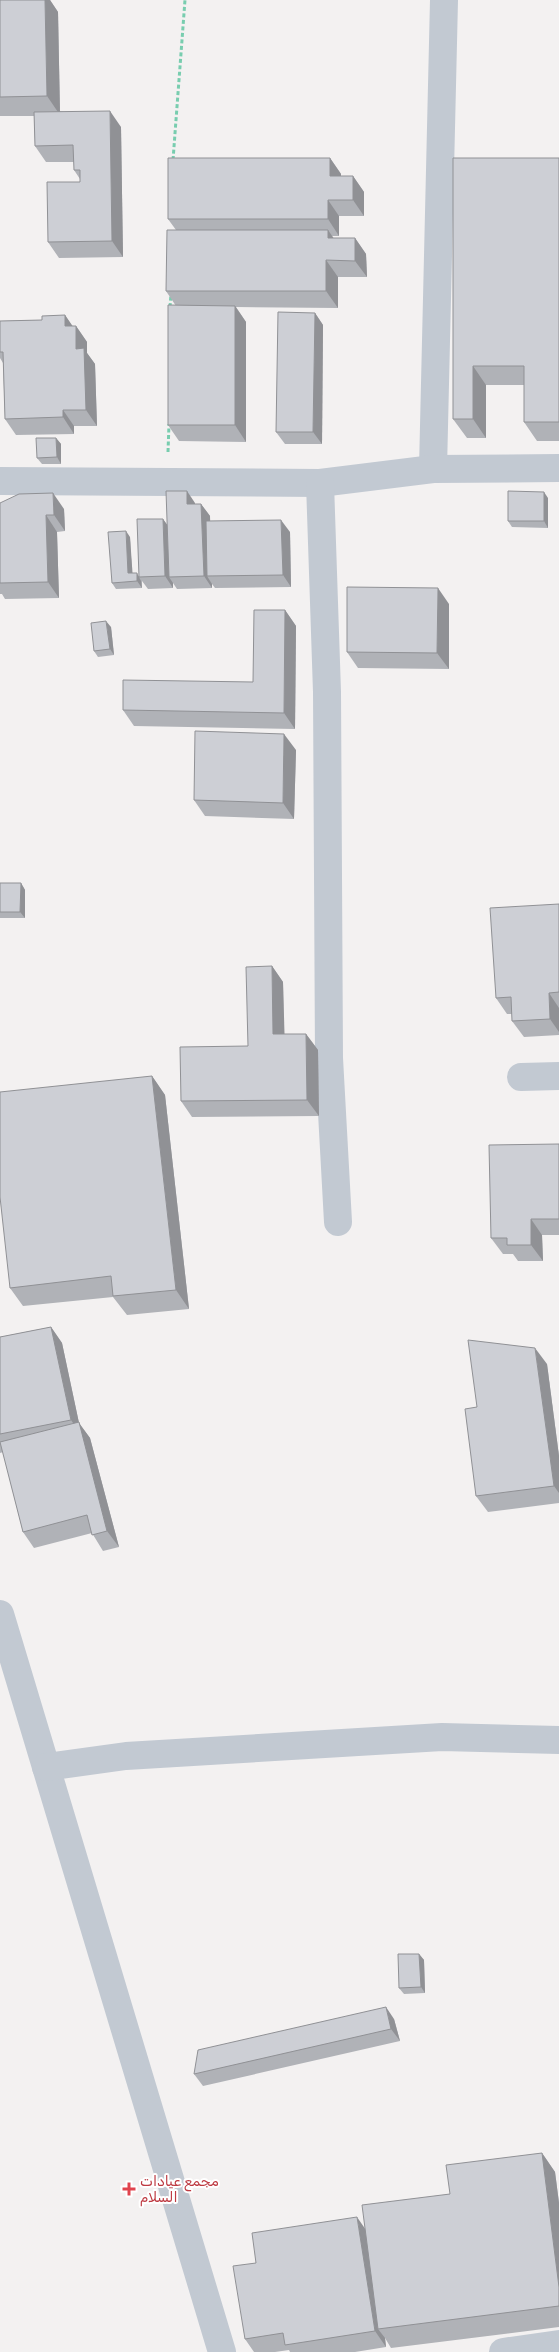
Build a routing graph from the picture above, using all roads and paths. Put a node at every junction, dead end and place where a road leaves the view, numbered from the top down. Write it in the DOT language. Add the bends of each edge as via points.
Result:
graph roads {
  1 [pos="185,0"];
  2 [pos="444,0"];
  3 [pos="172,168"];
  4 [pos="171,287"];
  5 [pos="170,317"];
  6 [pos="169,416"];
  7 [pos="559,468"];
  8 [pos="433,469"];
  9 [pos="168,480"];
  10 [pos="0,481"];
  11 [pos="320,482"];
  12 [pos="559,1076"];
  13 [pos="521,1077"];
  14 [pos="338,1222"];
  15 [pos="0,1614"];
  16 [pos="559,1740"];
  17 [pos="46,1767"];
  18 [pos="559,2344"];
  19 [pos="222,2352"];
  20 [pos="503,2352"];
  1 -- 3 [label="path"];
  2 -- 8 [label="street"];
  4 -- 5 [label="path"];
  6 -- 9 [label="path"];
  7 -- 8 [label="street"];
  8 -- 11 [label="street"];
  9 -- 10 [label="street"];
  9 -- 11 [label="street"];
  11 -- 14 [label="street" via="327,692 329,1058"];
  12 -- 13 [label="street"];
  15 -- 17 [label="street"];
  16 -- 17 [label="street" via="396,1739 126,1756"];
  17 -- 19 [label="street"];
  18 -- 20 [label="street"];
}
